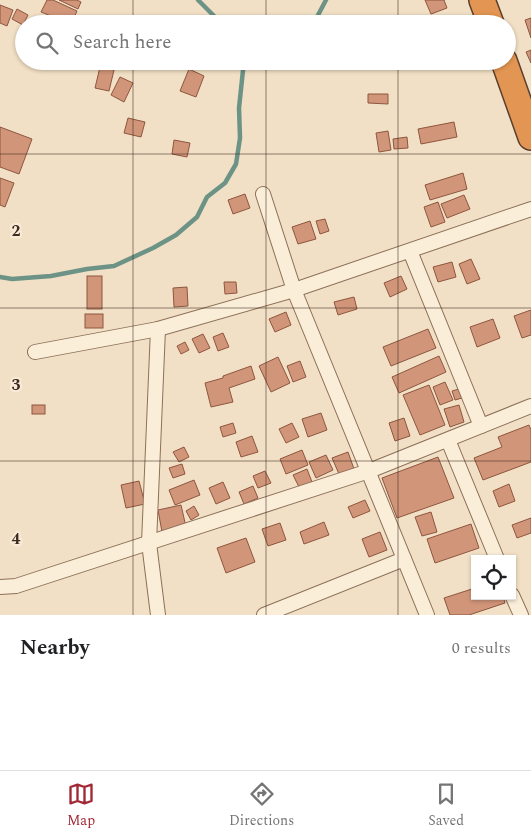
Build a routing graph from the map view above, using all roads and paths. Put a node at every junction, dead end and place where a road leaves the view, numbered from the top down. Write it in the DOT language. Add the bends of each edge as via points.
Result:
graph roads {
  1 [pos="482,0"];
  2 [pos="488,15"];
  3 [pos="507,70"];
  4 [pos="531,136"];
  5 [pos="263,194"];
  6 [pos="531,209"];
  7 [pos="410,251"];
  8 [pos="294,290"];
  9 [pos="158,329"];
  10 [pos="36,352"];
  11 [pos="531,406"];
  12 [pos="481,426"];
  13 [pos="448,440"];
  14 [pos="369,471"];
  15 [pos="148,543"];
  16 [pos="495,555"];
  17 [pos="404,558"];
  18 [pos="0,587"];
  19 [pos="514,600"];
  20 [pos="158,615"];
  21 [pos="264,615"];
  22 [pos="427,615"];
  23 [pos="521,615"];
  1 -- 2 [label="highway"];
  3 -- 4 [label="highway"];
  5 -- 8 [label="street"];
  6 -- 7 [label="street"];
  7 -- 8 [label="street"];
  7 -- 12 [label="street"];
  8 -- 9 [label="street"];
  8 -- 14 [label="street"];
  9 -- 10 [label="street"];
  9 -- 15 [label="street"];
  11 -- 12 [label="street"];
  12 -- 13 [label="street"];
  13 -- 14 [label="street"];
  13 -- 16 [label="street"];
  14 -- 15 [label="street"];
  14 -- 17 [label="street"];
  15 -- 18 [label="street" via="16,586"];
  15 -- 20 [label="street"];
  17 -- 21 [label="street"];
  17 -- 22 [label="street"];
  19 -- 23 [label="street"];
}
